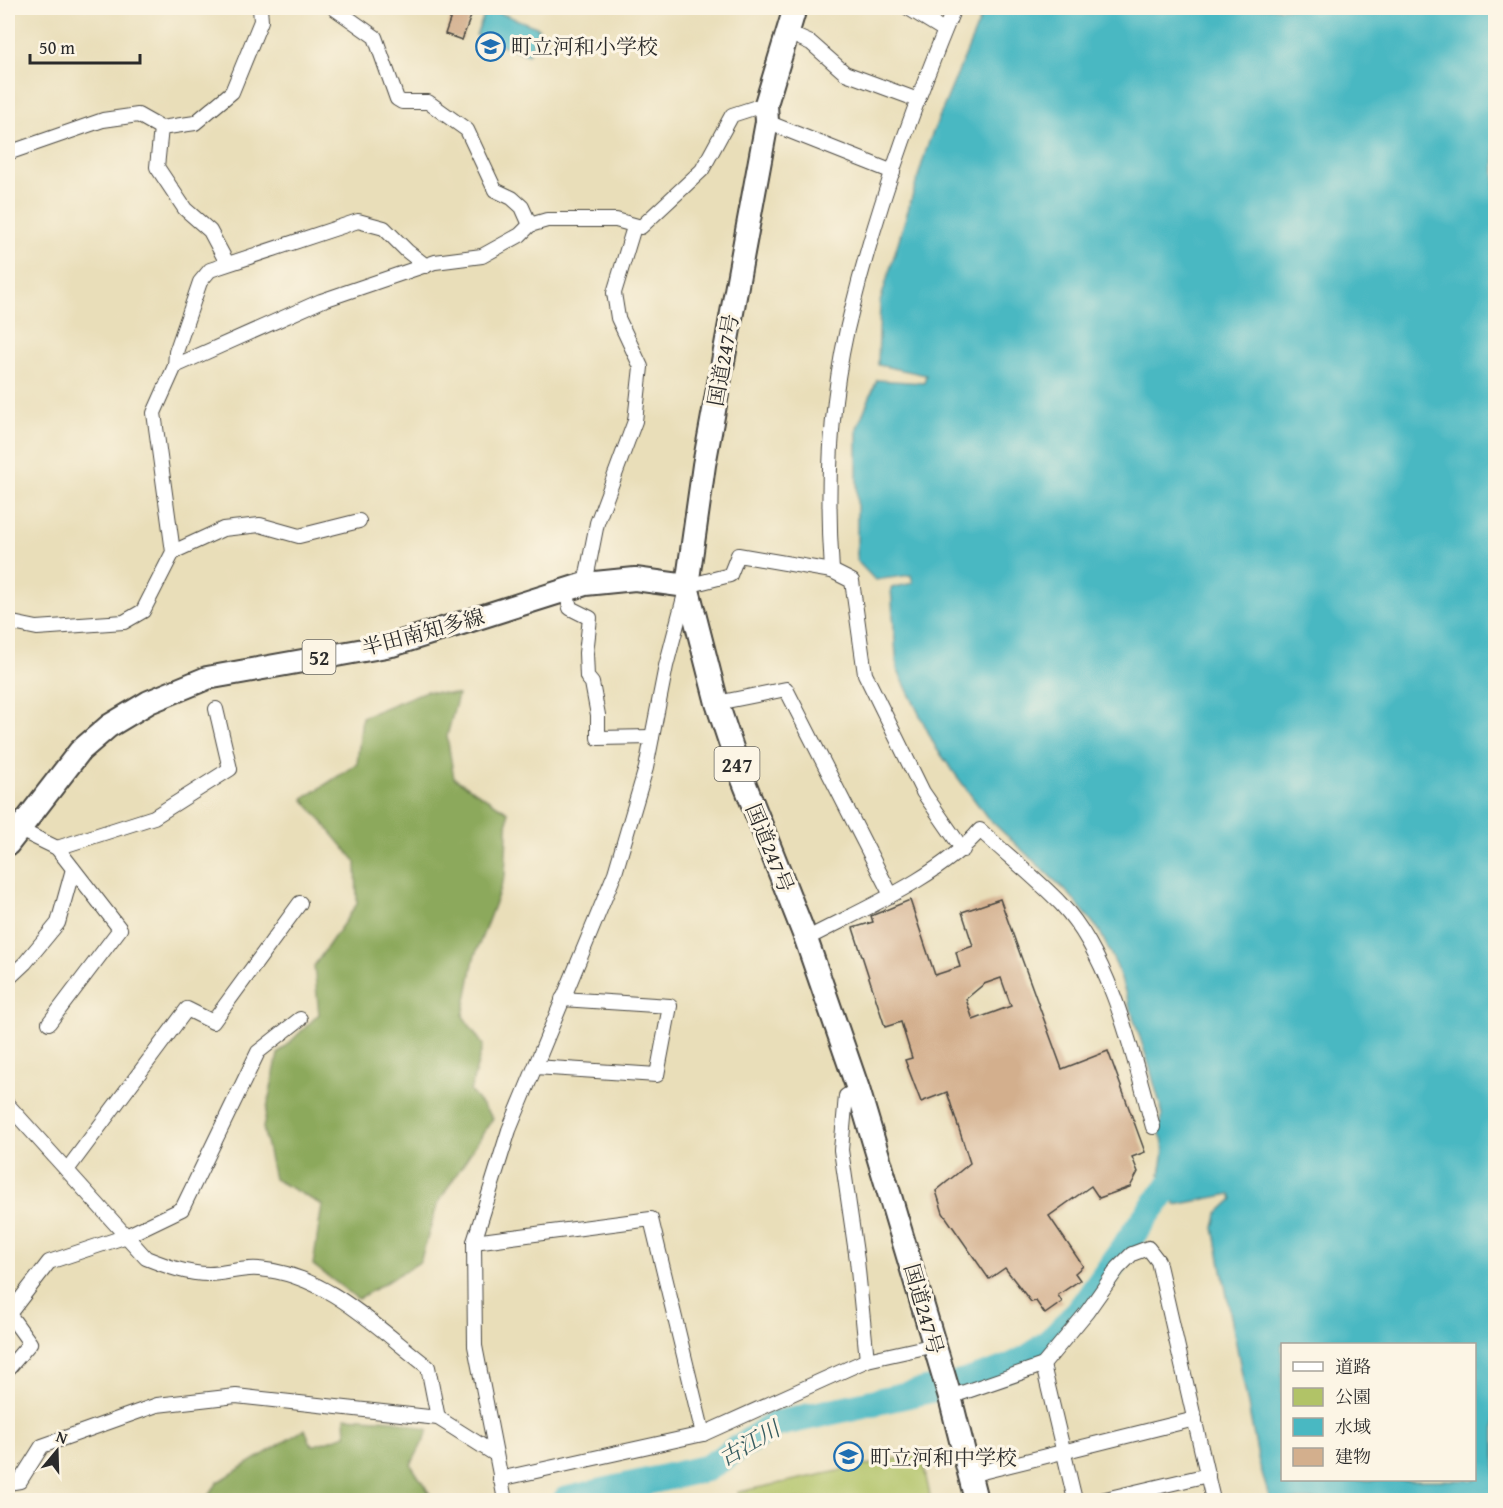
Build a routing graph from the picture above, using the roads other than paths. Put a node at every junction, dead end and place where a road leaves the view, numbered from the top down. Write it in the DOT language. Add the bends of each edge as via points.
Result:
graph roads {
  1 [pos="260,8"];
  2 [pos="334,8"];
  3 [pos="795,8"];
  4 [pos="908,8"];
  5 [pos="954,8"];
  6 [pos="944,30"];
  7 [pos="786,32"];
  8 [pos="918,100"];
  9 [pos="766,113"];
  10 [pos="161,128"];
  11 [pos="8,153"];
  12 [pos="893,172"];
  13 [pos="530,225"];
  14 [pos="634,227"];
  15 [pos="227,263"];
  16 [pos="426,266"];
  17 [pos="175,366"];
  18 [pos="359,521"];
  19 [pos="173,552"];
  20 [pos="832,571"];
  21 [pos="687,586"];
  22 [pos="575,587"];
  23 [pos="8,622"];
  24 [pos="717,704"];
  25 [pos="216,709"];
  26 [pos="652,737"];
  27 [pos="14,837"];
  28 [pos="57,848"];
  29 [pos="963,850"];
  30 [pos="73,869"];
  31 [pos="891,895"];
  32 [pos="300,903"];
  33 [pos="806,939"];
  34 [pos="8,979"];
  35 [pos="562,999"];
  36 [pos="300,1019"];
  37 [pos="49,1023"];
  38 [pos="535,1067"];
  39 [pos="858,1089"];
  40 [pos="8,1105"];
  41 [pos="1153,1127"];
  42 [pos="67,1170"];
  43 [pos="124,1237"];
  44 [pos="474,1242"];
  45 [pos="935,1346"];
  46 [pos="867,1360"];
  47 [pos="1043,1365"];
  48 [pos="8,1369"];
  49 [pos="950,1397"];
  50 [pos="438,1418"];
  51 [pos="1195,1419"];
  52 [pos="703,1434"];
  53 [pos="1063,1450"];
  54 [pos="495,1454"];
  55 [pos="970,1475"];
  56 [pos="1208,1475"];
  57 [pos="500,1479"];
  58 [pos="8,1483"];
  59 [pos="506,1500"];
  60 [pos="976,1500"];
  61 [pos="1075,1500"];
  62 [pos="1101,1500"];
  63 [pos="1213,1500"];
  1 -- 10 [label="street" via="261,21 232,92 195,123"];
  2 -- 13 [label="street" via="375,37 397,99 428,102 467,130 495,190 522,207"];
  3 -- 7 [label="main road, 国道247号 / 247"];
  4 -- 6 [label="street"];
  5 -- 6 [label="street"];
  6 -- 8 [label="street"];
  7 -- 8 [label="street" via="811,43 844,73"];
  7 -- 9 [label="main road, 国道247号 / 247"];
  8 -- 12 [label="street"];
  9 -- 12 [label="street"];
  9 -- 14 [label="street" via="732,115 702,170 663,209 641,227"];
  9 -- 21 [label="main road, 国道247号 / 247" via="704,465"];
  10 -- 11 [label="street" via="138,115 103,120"];
  10 -- 15 [label="street" via="157,167 185,209 210,231"];
  12 -- 20 [label="street" via="851,310 835,402 828,508"];
  13 -- 14 [label="street" via="547,220 616,220"];
  13 -- 16 [label="street" via="482,256"];
  14 -- 22 [label="street" via="614,293 618,318 641,367 635,421"];
  15 -- 16 [label="street" via="358,221 384,228 406,252"];
  15 -- 17 [label="street" via="210,270 200,282 176,352"];
  16 -- 17 [label="street" via="321,302"];
  17 -- 19 [label="street" via="154,413"];
  18 -- 19 [label="street" via="299,536 260,525 222,529"];
  19 -- 23 [label="street" via="143,611 124,622 37,628"];
  20 -- 21 [label="street" via="738,555 730,575"];
  20 -- 29 [label="street" via="852,581 865,674 923,792"];
  21 -- 22 [label="main road, 半田南知多線 / 52" via="634,579"];
  21 -- 24 [label="main road, 国道247号 / 247"];
  21 -- 26 [label="street"];
  22 -- 26 [label="street" via="570,608 590,618 587,677 592,683 598,715 598,738"];
  22 -- 27 [label="main road, 半田南知多線 / 52" via="392,645 207,678 149,702 109,726 80,751"];
  24 -- 31 [label="street" via="786,689"];
  24 -- 33 [label="main road, 国道247号 / 247"];
  25 -- 28 [label="street" via="230,769 154,817"];
  26 -- 35 [label="street" via="615,873"];
  27 -- 28 [label="street"];
  28 -- 30 [label="street"];
  29 -- 31 [label="street"];
  29 -- 41 [label="street" via="980,830 1062,905 1088,940 1101,964"];
  30 -- 34 [label="street" via="58,923"];
  30 -- 37 [label="street" via="120,929"];
  31 -- 33 [label="street"];
  32 -- 42 [label="street" via="213,1022 187,1009"];
  33 -- 39 [label="main road, 国道247号 / 247"];
  35 -- 38 [label="street"];
  35 -- 38 [label="street" via="670,1006 657,1075"];
  36 -- 43 [label="street" via="258,1052 182,1209"];
  38 -- 44 [label="street" via="509,1130"];
  39 -- 45 [label="main road, 国道247号 / 247"];
  39 -- 46 [label="street" via="846,1096 841,1150"];
  40 -- 42 [label="street"];
  42 -- 43 [label="street"];
  43 -- 48 [label="street" via="48,1262 9,1314 30,1343"];
  43 -- 50 [label="street" via="146,1258 175,1269 208,1274 258,1269 307,1278 428,1367"];
  44 -- 52 [label="street" via="651,1219"];
  44 -- 54 [label="street" via="475,1346"];
  45 -- 46 [label="street"];
  45 -- 49 [label="main road, 国道247号 / 247"];
  46 -- 52 [label="street"];
  47 -- 49 [label="street"];
  47 -- 51 [label="street" via="1118,1268 1132,1254 1148,1248 1158,1261"];
  47 -- 53 [label="street"];
  49 -- 55 [label="main road, 国道247号 / 247"];
  50 -- 54 [label="street"];
  50 -- 58 [label="street" via="236,1396 157,1405 42,1446 20,1481"];
  51 -- 53 [label="street"];
  51 -- 56 [label="street"];
  52 -- 57 [label="street"];
  53 -- 55 [label="street"];
  53 -- 61 [label="street"];
  54 -- 57 [label="street"];
  55 -- 60 [label="main road, 国道247号 / 247"];
  56 -- 62 [label="street"];
  56 -- 63 [label="street"];
  57 -- 59 [label="street"];
}
